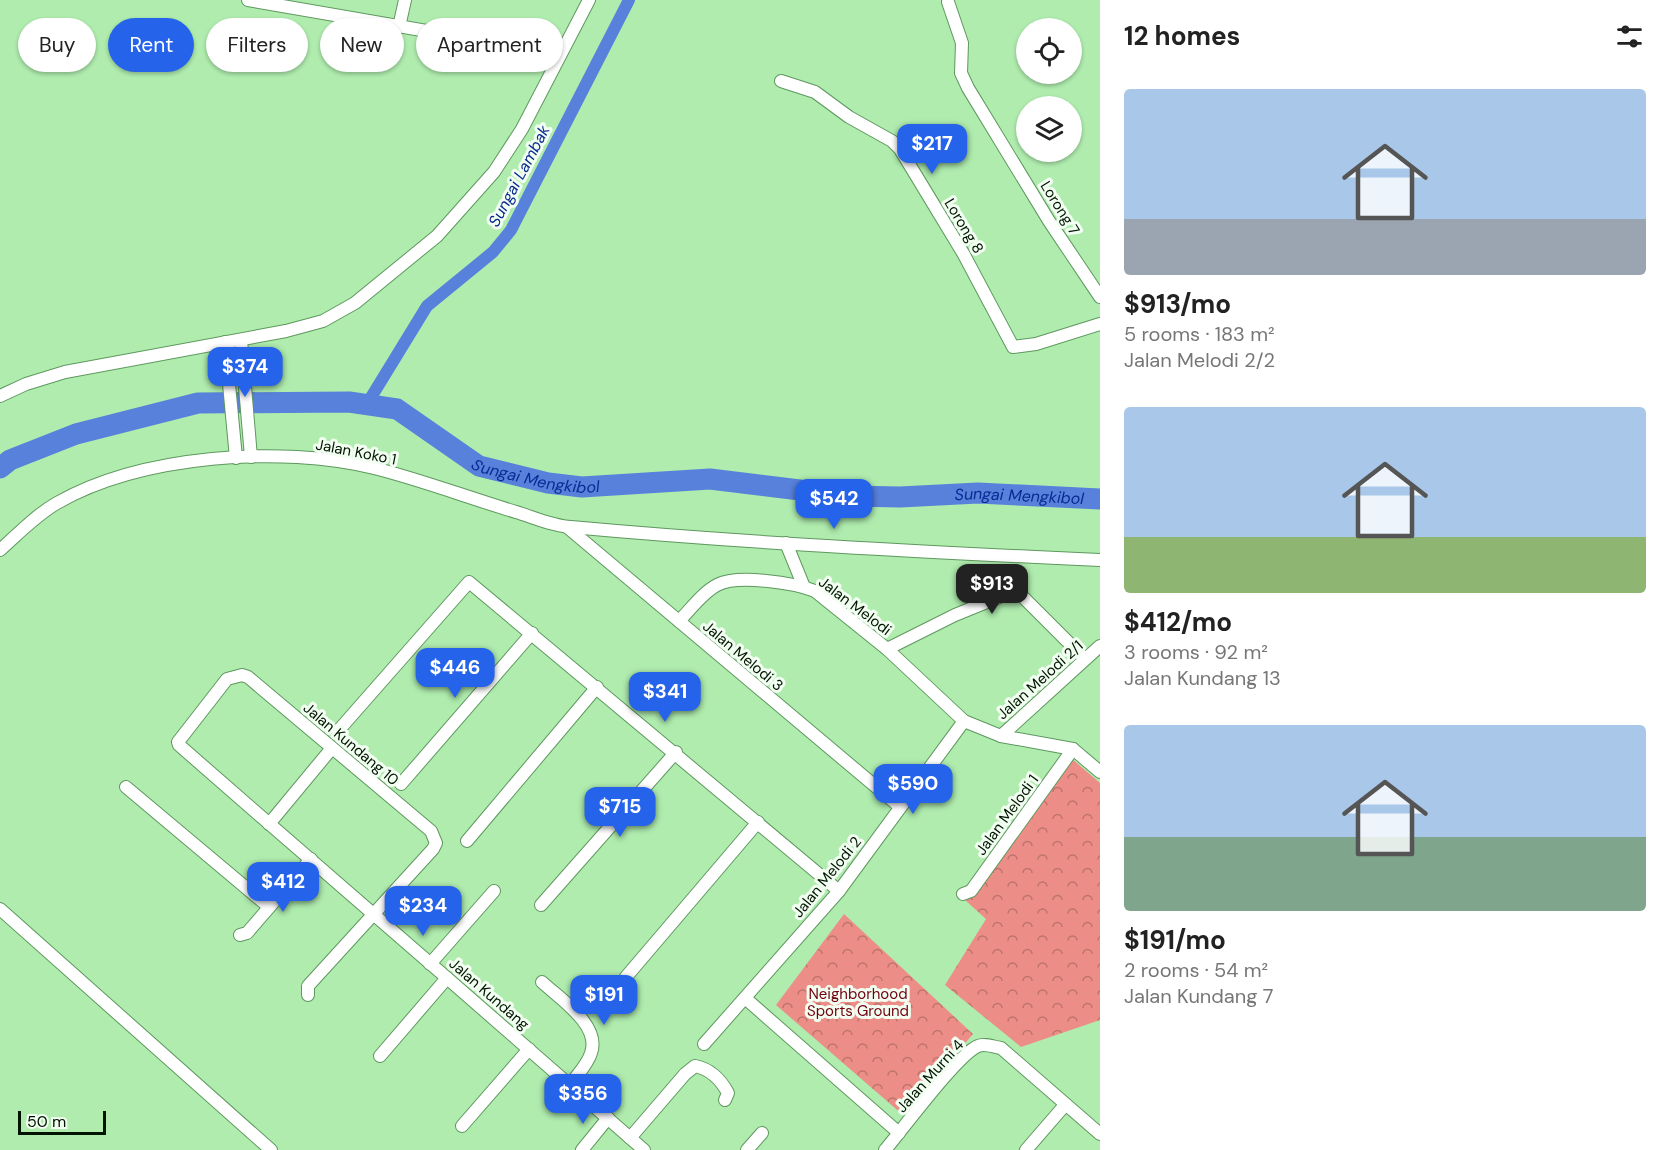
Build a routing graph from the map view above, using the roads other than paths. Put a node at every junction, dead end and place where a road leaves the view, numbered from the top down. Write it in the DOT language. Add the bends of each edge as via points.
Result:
graph roads {
  1 [pos="248,0"];
  2 [pos="405,0"];
  3 [pos="589,0"];
  4 [pos="948,2"];
  5 [pos="293,4"];
  6 [pos="358,18"];
  7 [pos="401,18"];
  8 [pos="563,48"];
  9 [pos="551,72"];
  10 [pos="781,81"];
  11 [pos="1100,297"];
  12 [pos="1100,324"];
  13 [pos="242,339"];
  14 [pos="225,342"];
  15 [pos="0,396"];
  16 [pos="251,457"];
  17 [pos="236,458"];
  18 [pos="567,527"];
  19 [pos="786,543"];
  20 [pos="0,550"];
  21 [pos="1100,560"];
  22 [pos="804,587"];
  23 [pos="679,621"];
  24 [pos="532,633"];
  25 [pos="1100,646"];
  26 [pos="887,649"];
  27 [pos="1085,660"];
  28 [pos="597,687"];
  29 [pos="964,721"];
  30 [pos="338,731"];
  31 [pos="1001,736"];
  32 [pos="178,744"];
  33 [pos="332,748"];
  34 [pos="1073,749"];
  35 [pos="676,752"];
  36 [pos="1100,772"];
  37 [pos="401,784"];
  38 [pos="126,788"];
  39 [pos="900,807"];
  40 [pos="758,822"];
  41 [pos="270,824"];
  42 [pos="467,841"];
  43 [pos="311,859"];
  44 [pos="494,891"];
  45 [pos="839,891"];
  46 [pos="963,894"];
  47 [pos="541,904"];
  48 [pos="269,907"];
  49 [pos="0,909"];
  50 [pos="374,915"];
  51 [pos="240,935"];
  52 [pos="430,964"];
  53 [pos="626,977"];
  54 [pos="447,978"];
  55 [pos="542,982"];
  56 [pos="308,995"];
  57 [pos="745,998"];
  58 [pos="704,1044"];
  59 [pos="529,1049"];
  60 [pos="380,1056"];
  61 [pos="570,1085"];
  62 [pos="726,1100"];
  63 [pos="1065,1105"];
  64 [pos="608,1118"];
  65 [pos="462,1126"];
  66 [pos="762,1133"];
  67 [pos="900,1133"];
  68 [pos="1100,1134"];
  69 [pos="630,1138"];
  70 [pos="270,1150"];
  71 [pos="582,1150"];
  72 [pos="644,1150"];
  73 [pos="747,1150"];
  74 [pos="885,1150"];
  75 [pos="1026,1150"];
  1 -- 5 [label="street"];
  2 -- 7 [label="street"];
  3 -- 8 [label="street"];
  4 -- 11 [label="street, Lorong 7" via="962,43 962,74 968,88"];
  5 -- 6 [label="street"];
  9 -- 13 [label="street" via="503,159 437,236 377,287 340,312 286,331"];
  10 -- 12 [label="street, Lorong 8" via="815,92 900,149 963,253 1013,347"];
  13 -- 14 [label="street"];
  13 -- 16 [label="street"];
  14 -- 15 [label="street" via="65,372"];
  14 -- 17 [label="street"];
  16 -- 17 [label="street, Jalan Koko 1"];
  16 -- 18 [label="street, Jalan Koko 1" via="319,458 374,468"];
  17 -- 20 [label="street, Jalan Koko 1" via="148,469 86,489 44,511"];
  18 -- 19 [label="street"];
  18 -- 23 [label="street, Jalan Melodi 3"];
  19 -- 21 [label="street"];
  19 -- 22 [label="street"];
  22 -- 23 [label="street, Jalan Melodi" via="739,580 720,584"];
  22 -- 26 [label="street, Jalan Melodi" via="815,591"];
  23 -- 39 [label="street, Jalan Melodi 3"];
  24 -- 28 [label="street"];
  24 -- 30 [label="street" via="469,582"];
  24 -- 37 [label="street"];
  25 -- 27 [label="street, Jalan Melodi 2/1"];
  26 -- 27 [label="street" via="1014,591"];
  26 -- 29 [label="street, Jalan Melodi"];
  27 -- 31 [label="street, Jalan Melodi 2/1"];
  28 -- 35 [label="street"];
  28 -- 42 [label="street"];
  29 -- 31 [label="street"];
  29 -- 39 [label="street, Jalan Melodi 2"];
  31 -- 34 [label="street"];
  32 -- 33 [label="street, Jalan Kundang 10" via="226,679 242,675"];
  32 -- 41 [label="street, Jalan Kundang"];
  33 -- 41 [label="street"];
  33 -- 50 [label="street, Jalan Kundang 10" via="435,837 433,849"];
  34 -- 36 [label="street"];
  34 -- 46 [label="street, Jalan Melodi 1" via="970,891"];
  35 -- 40 [label="street"];
  35 -- 47 [label="street"];
  38 -- 48 [label="street"];
  39 -- 45 [label="street, Jalan Melodi 2"];
  40 -- 45 [label="street"];
  40 -- 53 [label="street"];
  41 -- 43 [label="street, Jalan Kundang"];
  43 -- 48 [label="street"];
  43 -- 50 [label="street, Jalan Kundang"];
  44 -- 52 [label="street"];
  45 -- 57 [label="street, Jalan Melodi 2"];
  48 -- 51 [label="street" via="247,933"];
  49 -- 70 [label="street"];
  50 -- 52 [label="street, Jalan Kundang"];
  50 -- 56 [label="street" via="308,986"];
  52 -- 54 [label="street, Jalan Kundang"];
  54 -- 59 [label="street, Jalan Kundang"];
  54 -- 60 [label="street"];
  55 -- 61 [label="street" via="586,1024 591,1034 591,1055"];
  57 -- 58 [label="street, Jalan Melodi 2"];
  57 -- 67 [label="street"];
  59 -- 61 [label="street, Jalan Kundang"];
  59 -- 65 [label="street"];
  61 -- 64 [label="street, Jalan Kundang"];
  62 -- 69 [label="street" via="728,1093 720,1081 704,1067 695,1066"];
  63 -- 67 [label="street, Jalan Murni 4" via="1001,1048 978,1046"];
  63 -- 68 [label="street"];
  63 -- 75 [label="street"];
  64 -- 69 [label="street, Jalan Kundang"];
  64 -- 71 [label="street"];
  66 -- 73 [label="street"];
  67 -- 74 [label="street, Jalan Murni 4"];
  69 -- 72 [label="street, Jalan Kundang"];
}
